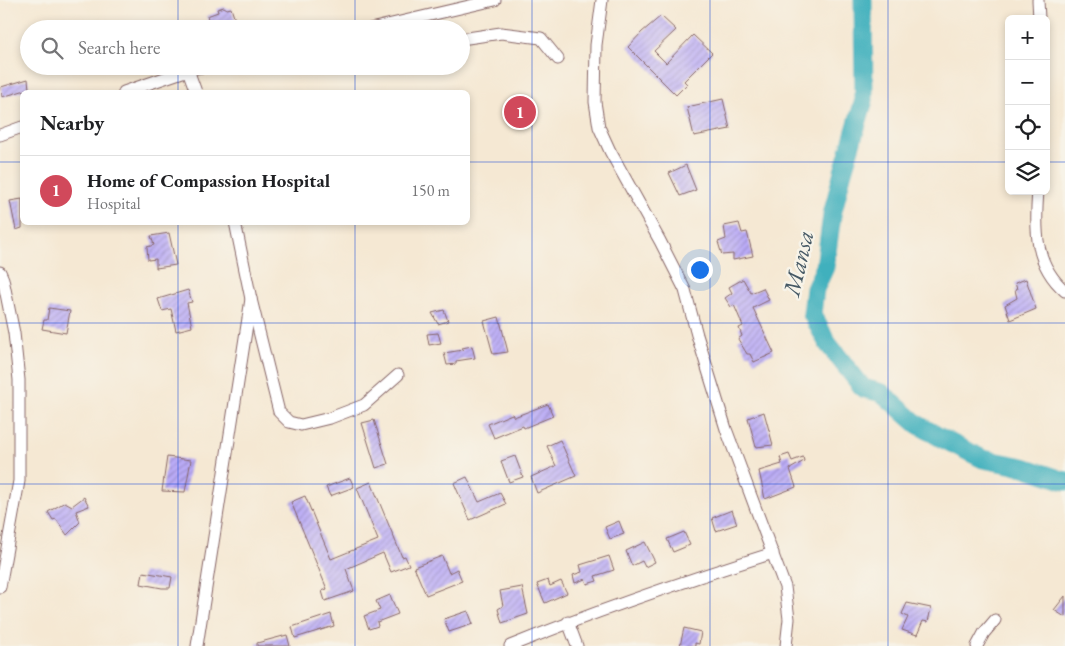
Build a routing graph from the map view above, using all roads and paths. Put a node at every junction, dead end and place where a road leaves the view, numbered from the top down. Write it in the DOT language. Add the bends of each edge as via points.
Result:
graph roads {
  1 [pos="495,0"];
  2 [pos="602,0"];
  3 [pos="1038,0"];
  4 [pos="1040,15"];
  5 [pos="423,20"];
  6 [pos="470,38"];
  7 [pos="558,59"];
  8 [pos="173,75"];
  9 [pos="190,75"];
  10 [pos="130,90"];
  11 [pos="195,90"];
  12 [pos="20,129"];
  13 [pos="0,135"];
  14 [pos="1038,195"];
  15 [pos="236,225"];
  16 [pos="0,272"];
  17 [pos="1065,291"];
  18 [pos="252,299"];
  19 [pos="398,375"];
  20 [pos="772,553"];
  21 [pos="0,588"];
  22 [pos="996,620"];
  23 [pos="568,622"];
  24 [pos="196,646"];
  25 [pos="510,646"];
  26 [pos="578,646"];
  27 [pos="786,646"];
  28 [pos="977,646"];
  1 -- 5 [label="street"];
  2 -- 20 [label="street" via="596,45 595,102 599,127 685,290 726,429"];
  3 -- 4 [label="street"];
  6 -- 7 [label="street" via="501,33 541,38"];
  8 -- 10 [label="street"];
  9 -- 11 [label="street"];
  12 -- 13 [label="street"];
  14 -- 17 [label="street" via="1038,245 1046,268"];
  15 -- 18 [label="street"];
  16 -- 21 [label="street" via="14,333 19,380 19,481"];
  18 -- 19 [label="street" via="279,412 289,422 301,425 364,405"];
  18 -- 24 [label="street"];
  20 -- 23 [label="street"];
  20 -- 27 [label="street" via="784,587 789,619"];
  22 -- 28 [label="street"];
  23 -- 25 [label="street"];
  23 -- 26 [label="street"];
}
